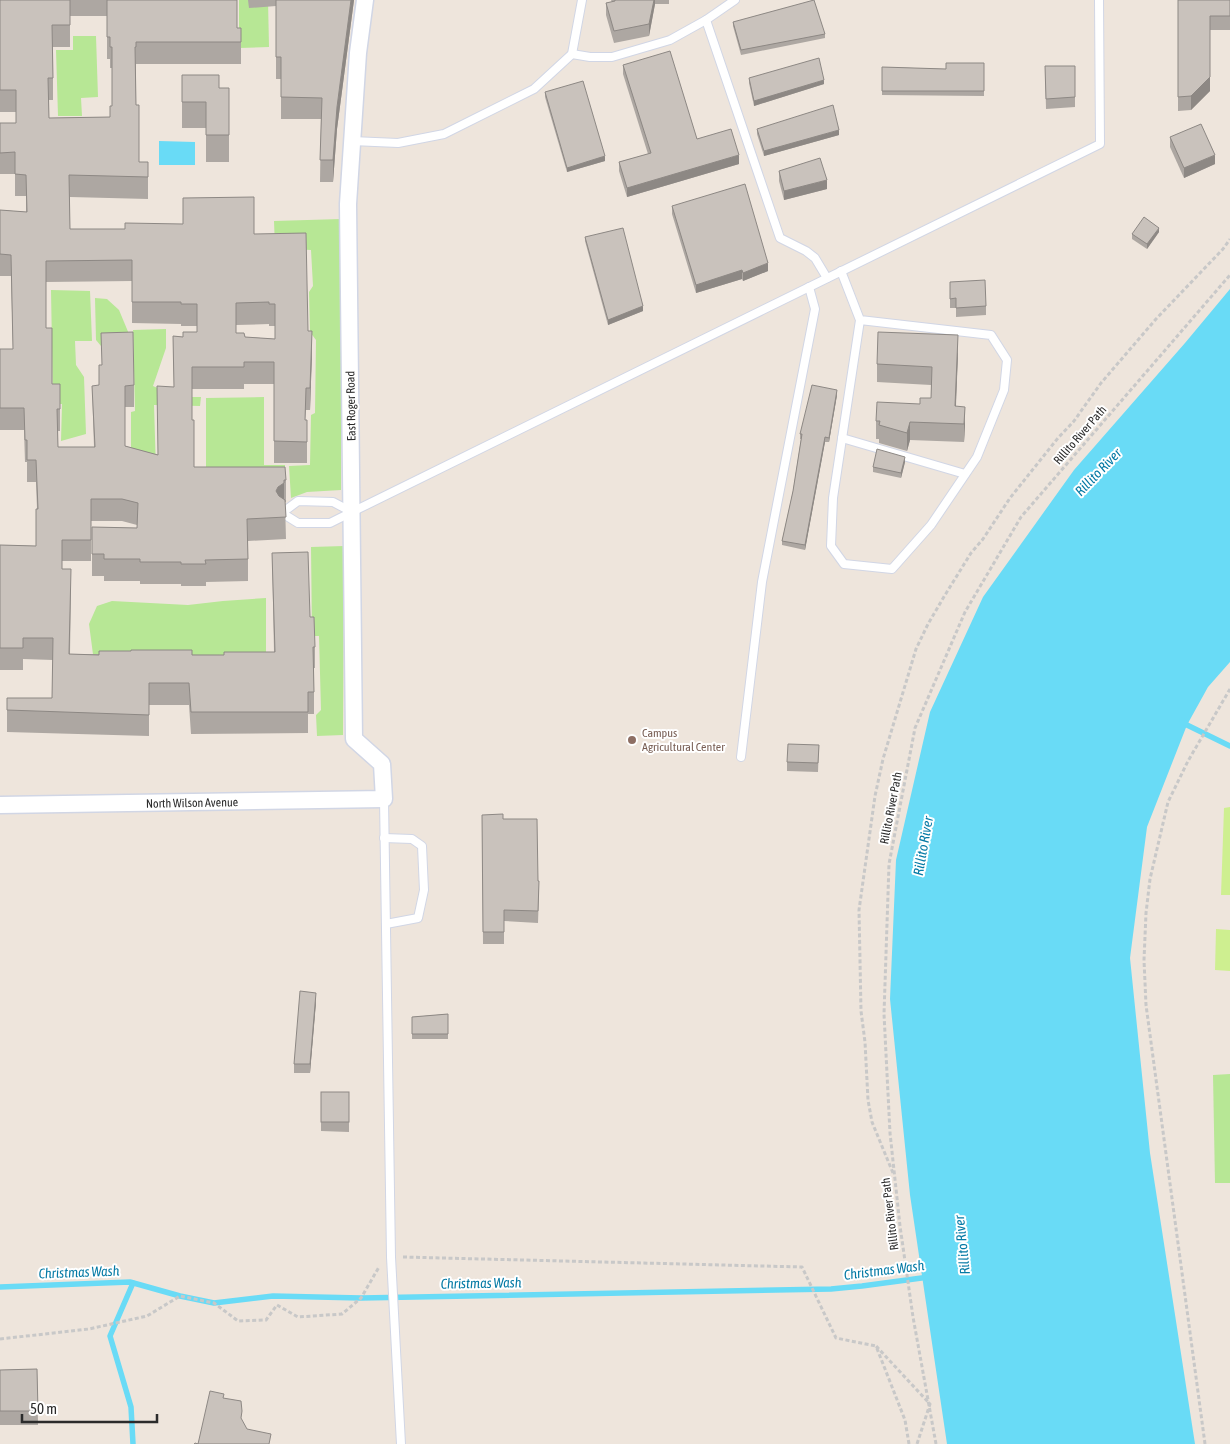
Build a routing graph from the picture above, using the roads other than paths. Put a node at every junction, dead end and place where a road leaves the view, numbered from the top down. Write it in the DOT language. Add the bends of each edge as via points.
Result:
graph roads {
  1 [pos="365,0"];
  2 [pos="582,0"];
  3 [pos="735,0"];
  4 [pos="1099,0"];
  5 [pos="706,20"];
  6 [pos="572,54"];
  7 [pos="352,141"];
  8 [pos="841,271"];
  9 [pos="827,278"];
  10 [pos="810,287"];
  11 [pos="860,320"];
  12 [pos="842,438"];
  13 [pos="965,474"];
  14 [pos="352,512"];
  15 [pos="741,757"];
  16 [pos="384,799"];
  17 [pos="0,805"];
  18 [pos="384,838"];
  19 [pos="386,924"];
  20 [pos="401,1444"];
  1 -- 7 [label="street, East Roger Road"];
  2 -- 6 [label="lane"];
  3 -- 5 [label="lane"];
  4 -- 8 [label="lane" via="1100,144"];
  5 -- 6 [label="lane" via="670,40 621,55 590,57"];
  5 -- 9 [label="lane" via="780,238 815,258"];
  6 -- 7 [label="lane" via="534,89 444,134 398,144"];
  7 -- 14 [label="street, East Roger Road" via="348,204"];
  8 -- 9 [label="lane"];
  8 -- 11 [label="lane"];
  9 -- 10 [label="lane"];
  10 -- 14 [label="lane"];
  10 -- 15 [label="lane" via="815,309 762,582"];
  11 -- 12 [label="lane"];
  11 -- 13 [label="lane" via="991,335 1007,360 1004,390 976,457"];
  12 -- 13 [label="lane"];
  12 -- 13 [label="lane" via="833,498 831,546 844,564 892,570 931,525"];
  14 -- 14 [label="lane" via="333,502 298,501 282,513 298,523 330,524"];
  14 -- 16 [label="street, East Roger Road" via="354,739 382,764"];
  16 -- 17 [label="street, North Wilson Avenue"];
  16 -- 18 [label="lane"];
  18 -- 19 [label="lane"];
  18 -- 19 [label="lane" via="412,839 422,846 424,890 418,918"];
  19 -- 20 [label="lane" via="391,1257"];
}
